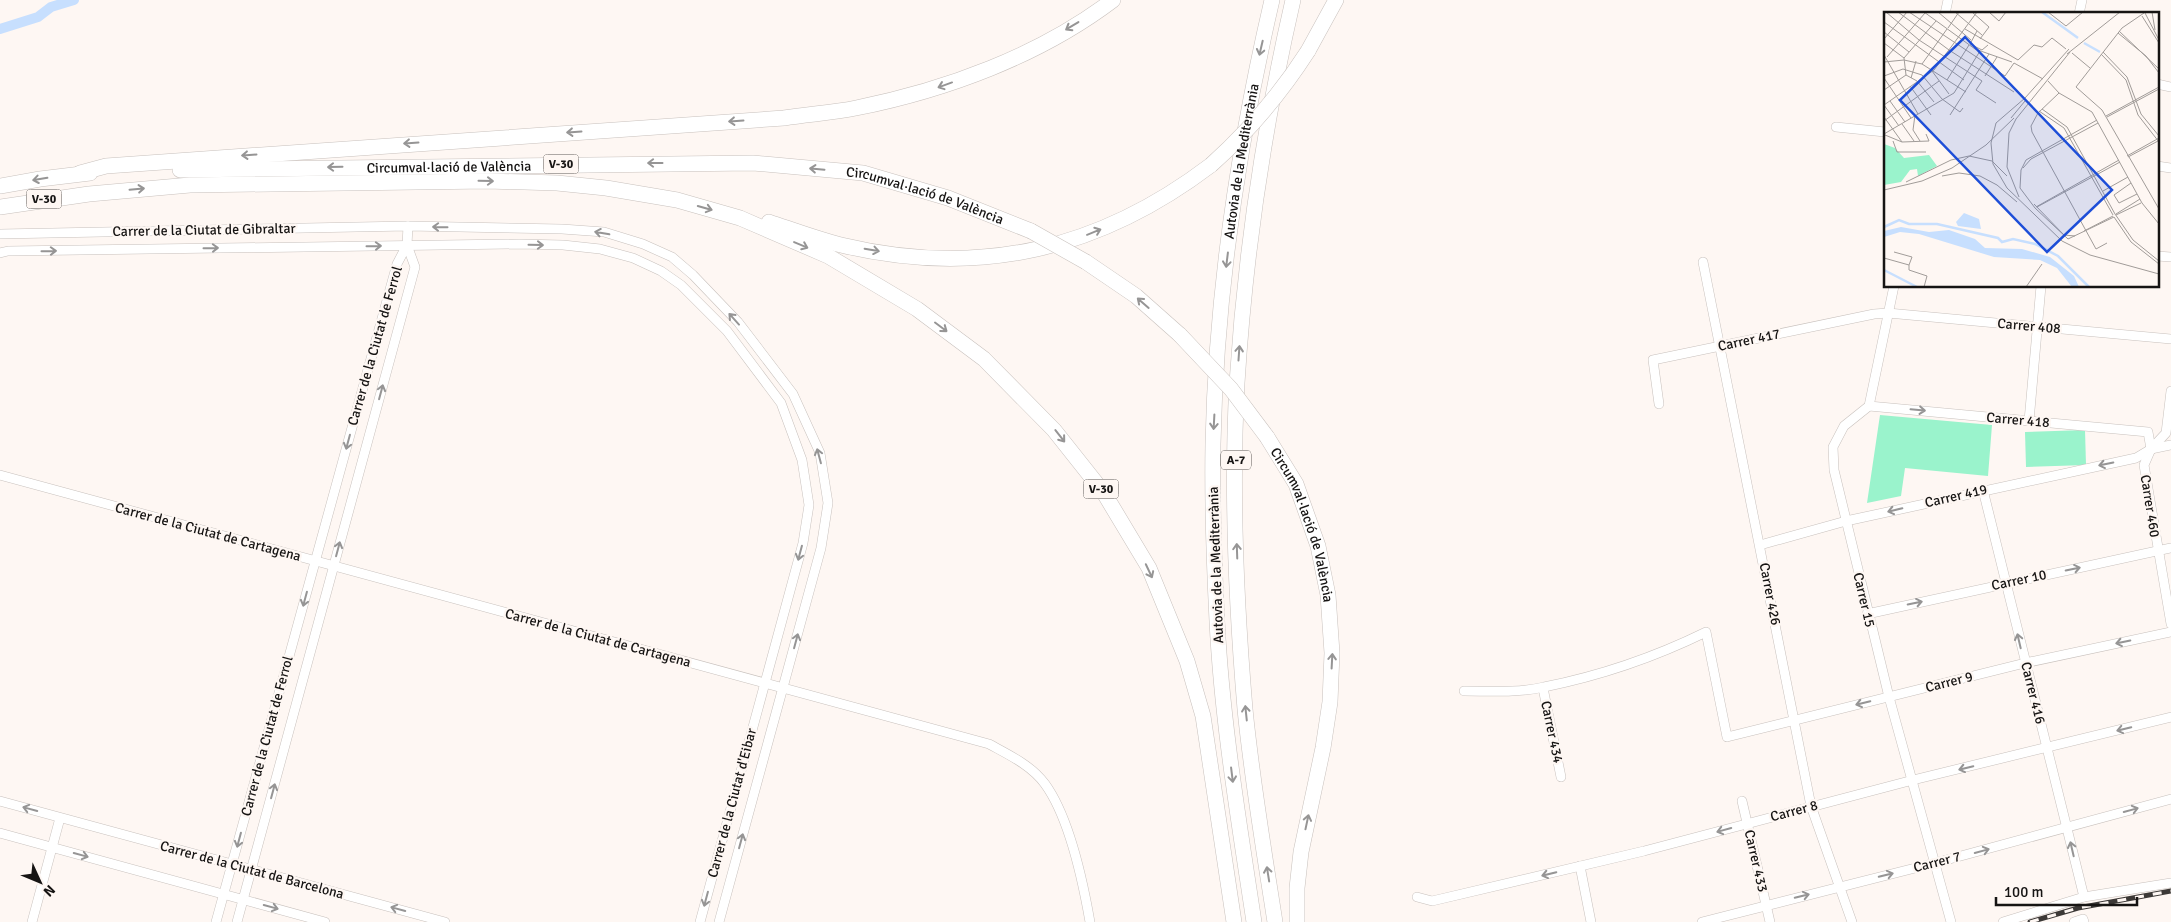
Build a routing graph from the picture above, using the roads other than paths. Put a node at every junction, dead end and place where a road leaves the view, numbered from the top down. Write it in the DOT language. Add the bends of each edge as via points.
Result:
graph roads {
  1 [pos="1113,0"];
  2 [pos="1272,0"];
  3 [pos="1293,0"];
  4 [pos="1336,0"];
  5 [pos="2158,84"];
  6 [pos="2171,87"];
  7 [pos="1836,127"];
  8 [pos="1884,132"];
  9 [pos="2158,166"];
  10 [pos="2171,168"];
  11 [pos="80,173"];
  12 [pos="0,186"];
  13 [pos="0,207"];
  14 [pos="740,218"];
  15 [pos="408,226"];
  16 [pos="0,234"];
  17 [pos="407,245"];
  18 [pos="0,253"];
  19 [pos="2158,256"];
  20 [pos="2171,257"];
  21 [pos="1704,262"];
  22 [pos="1894,288"];
  23 [pos="2042,288"];
  24 [pos="1888,313"];
  25 [pos="2038,327"];
  26 [pos="2171,339"];
  27 [pos="1721,346"];
  28 [pos="2171,391"];
  29 [pos="1659,404"];
  30 [pos="1869,406"];
  31 [pos="2029,421"];
  32 [pos="2171,445"];
  33 [pos="2151,450"];
  34 [pos="0,475"];
  35 [pos="1983,490"];
  36 [pos="1846,521"];
  37 [pos="1760,545"];
  38 [pos="2171,548"];
  39 [pos="2157,551"];
  40 [pos="315,561"];
  41 [pos="334,566"];
  42 [pos="2006,583"];
  43 [pos="1867,614"];
  44 [pos="2171,624"];
  45 [pos="2171,632"];
  46 [pos="2025,663"];
  47 [pos="765,683"];
  48 [pos="783,688"];
  49 [pos="1543,688"];
  50 [pos="1464,691"];
  51 [pos="1888,697"];
  52 [pos="2171,717"];
  53 [pos="1794,719"];
  54 [pos="2047,748"];
  55 [pos="1561,777"];
  56 [pos="1913,780"];
  57 [pos="2171,799"];
  58 [pos="1742,800"];
  59 [pos="0,801"];
  60 [pos="1811,806"];
  61 [pos="60,818"];
  62 [pos="1747,824"];
  63 [pos="2067,827"];
  64 [pos="0,833"];
  65 [pos="52,847"];
  66 [pos="1935,863"];
  67 [pos="232,864"];
  68 [pos="1580,866"];
  69 [pos="251,869"];
  70 [pos="2171,883"];
  71 [pos="1838,887"];
  72 [pos="224,894"];
  73 [pos="1417,897"];
  74 [pos="2084,897"];
  75 [pos="243,900"];
  76 [pos="1766,905"];
  77 [pos="32,922"];
  78 [pos="216,922"];
  79 [pos="237,922"];
  80 [pos="325,922"];
  81 [pos="445,922"];
  82 [pos="700,922"];
  83 [pos="719,922"];
  84 [pos="1090,922"];
  85 [pos="1234,922"];
  86 [pos="1254,922"];
  87 [pos="1275,922"];
  88 [pos="1297,922"];
  89 [pos="1591,922"];
  90 [pos="1702,922"];
  91 [pos="1770,922"];
  92 [pos="1852,922"];
  93 [pos="1951,922"];
  94 [pos="2003,922"];
  95 [pos="2074,922"];
  96 [pos="2084,922"];
  1 -- 11 [label="highway, one-way" via="1037,46 991,68 941,87 854,109 784,118 106,166"];
  2 -- 86 [label="highway, Autovia de la Mediterrània / A-7, one-way" via="1255,72 1236,180 1220,316 1213,443 1217,622 1225,713"];
  87 -- 3 [label="highway, Autovia de la Mediterrània / A-7, one-way" via="1254,782 1239,627 1235,498 1237,386 1257,185"];
  14 -- 4 [label="highway, one-way, bridge" via="764,221 841,245 904,256 993,258 1089,235 1139,212 1225,153 1289,80"];
  5 -- 6 [label="street"];
  7 -- 8 [label="street"];
  9 -- 10 [label="street"];
  11 -- 12 [label="highway, Circumval·lació de València / V-30, one-way"];
  88 -- 11 [label="highway, Circumval·lació de València / V-30, one-way, bridge" via="1301,852 1330,702 1332,653 1328,594 1318,546 1296,484 1268,437 1231,389 1180,335 1136,296 1086,262 1031,231 948,198 863,173 753,163"];
  13 -- 14 [label="highway, Circumval·lació de València / V-30, one-way" via="89,194 190,185 488,181 606,188 677,200"];
  14 -- 85 [label="highway, Circumval·lació de València / V-30, one-way" via="828,256 917,309 984,359 1054,430 1104,493 1148,568 1187,661 1203,716"];
  15 -- 16 [label="street, Carrer de la Ciutat de Gibraltar"];
  15 -- 17 [label="street"];
  48 -- 15 [label="street, Carrer de la Ciutat de Gibraltar, one-way" via="821,548 828,503 820,453 793,394 738,322 672,257 644,244 604,232"];
  18 -- 17 [label="street, Carrer de la Ciutat de Gibraltar, one-way"];
  17 -- 40 [label="street, Carrer de la Ciutat de Ferrol, one-way" via="397,264"];
  41 -- 17 [label="street, Carrer de la Ciutat de Ferrol, one-way" via="415,267"];
  17 -- 47 [label="street, Carrer de la Ciutat de Gibraltar, one-way" via="563,245 600,249 633,258 661,271 681,285 727,331 781,403 802,460 809,505 803,543"];
  19 -- 20 [label="street"];
  21 -- 27 [label="street, Carrer 426"];
  22 -- 24 [label="street"];
  23 -- 25 [label="street"];
  24 -- 25 [label="street, Carrer 408"];
  24 -- 27 [label="street, Carrer 417"];
  24 -- 30 [label="street"];
  25 -- 26 [label="street, Carrer 408"];
  25 -- 31 [label="street"];
  27 -- 29 [label="street, Carrer 417" via="1653,360"];
  27 -- 37 [label="street, Carrer 426"];
  28 -- 33 [label="street" via="2166,434"];
  30 -- 31 [label="street, Carrer 418, one-way"];
  30 -- 36 [label="street, Carrer 15" via="1844,426 1833,448 1834,470"];
  31 -- 33 [label="street, Carrer 418" via="2148,432"];
  32 -- 33 [label="street, Carrer 419"];
  33 -- 35 [label="street, Carrer 419, one-way" via="2136,458"];
  33 -- 39 [label="street, Carrer 460" via="2144,465"];
  34 -- 40 [label="street, Carrer de la Ciutat de Cartagena"];
  35 -- 36 [label="street, Carrer 419, one-way"];
  35 -- 42 [label="street, Carrer 416"];
  36 -- 37 [label="street, Carrer 419"];
  36 -- 43 [label="street, Carrer 15"];
  37 -- 53 [label="street, Carrer 426"];
  38 -- 39 [label="street, Carrer 10"];
  42 -- 39 [label="street, Carrer 10, one-way"];
  39 -- 44 [label="street, Carrer 460"];
  40 -- 41 [label="street, Carrer de la Ciutat de Cartagena"];
  40 -- 67 [label="street, Carrer de la Ciutat de Ferrol, one-way"];
  41 -- 47 [label="street, Carrer de la Ciutat de Cartagena"];
  69 -- 41 [label="street, Carrer de la Ciutat de Ferrol, one-way"];
  43 -- 42 [label="street, Carrer 10, one-way"];
  46 -- 42 [label="street, Carrer 416, one-way"];
  43 -- 51 [label="street, Carrer 15"];
  45 -- 46 [label="street, Carrer 9, one-way"];
  46 -- 51 [label="street, Carrer 9"];
  46 -- 54 [label="street, Carrer 416"];
  47 -- 48 [label="street, Carrer de la Ciutat de Cartagena"];
  47 -- 82 [label="street, Carrer de la Ciutat d'Eibar, one-way"];
  83 -- 48 [label="street, Carrer de la Ciutat d'Eibar, one-way"];
  48 -- 84 [label="street, Carrer de la Ciutat de Cartagena" via="989,744 1024,764 1045,784 1060,810 1079,871"];
  49 -- 50 [label="street"];
  49 -- 53 [label="street, Carrer 9" via="1666,651 1706,632 1728,737"];
  49 -- 55 [label="street, Carrer 434"];
  51 -- 53 [label="street, Carrer 9, one-way"];
  51 -- 56 [label="street, Carrer 15"];
  52 -- 54 [label="street, Carrer 8, one-way"];
  53 -- 60 [label="street, Carrer 426"];
  54 -- 56 [label="street, Carrer 8, one-way"];
  54 -- 63 [label="street, Carrer 416"];
  56 -- 60 [label="street, Carrer 8"];
  56 -- 66 [label="street, Carrer 15"];
  63 -- 57 [label="street, Carrer 7, one-way"];
  58 -- 62 [label="street, Carrer 433"];
  61 -- 59 [label="street, Carrer de la Ciutat de Barcelona, one-way"];
  60 -- 62 [label="street, Carrer 8"];
  60 -- 71 [label="street, Carrer 426"];
  61 -- 65 [label="street"];
  61 -- 67 [label="street, Carrer de la Ciutat de Barcelona"];
  62 -- 68 [label="street, Carrer 8, one-way"];
  62 -- 76 [label="street, Carrer 433"];
  66 -- 63 [label="street, Carrer 7, one-way"];
  74 -- 63 [label="street, Carrer 416, one-way"];
  64 -- 65 [label="street"];
  65 -- 72 [label="street, one-way"];
  65 -- 77 [label="street"];
  71 -- 66 [label="street, Carrer 7, one-way"];
  66 -- 93 [label="street, Carrer 15"];
  67 -- 69 [label="street, Carrer de la Ciutat de Barcelona"];
  67 -- 72 [label="street, Carrer de la Ciutat de Ferrol"];
  68 -- 73 [label="street, Carrer 8, one-way" via="1432,901"];
  68 -- 89 [label="street"];
  69 -- 75 [label="street, Carrer de la Ciutat de Ferrol"];
  81 -- 69 [label="street, Carrer de la Ciutat de Barcelona, one-way"];
  70 -- 74 [label="street"];
  76 -- 71 [label="street, Carrer 7, one-way"];
  71 -- 92 [label="street, Carrer 426"];
  72 -- 75 [label="street"];
  72 -- 78 [label="street, Carrer de la Ciutat de Ferrol"];
  74 -- 94 [label="street"];
  75 -- 79 [label="street, Carrer de la Ciutat de Ferrol"];
  75 -- 80 [label="street, one-way"];
  76 -- 90 [label="street, Carrer 7"];
  76 -- 91 [label="street, Carrer 433"];
  95 -- 96 [label="street" via="2083,919"];
}
